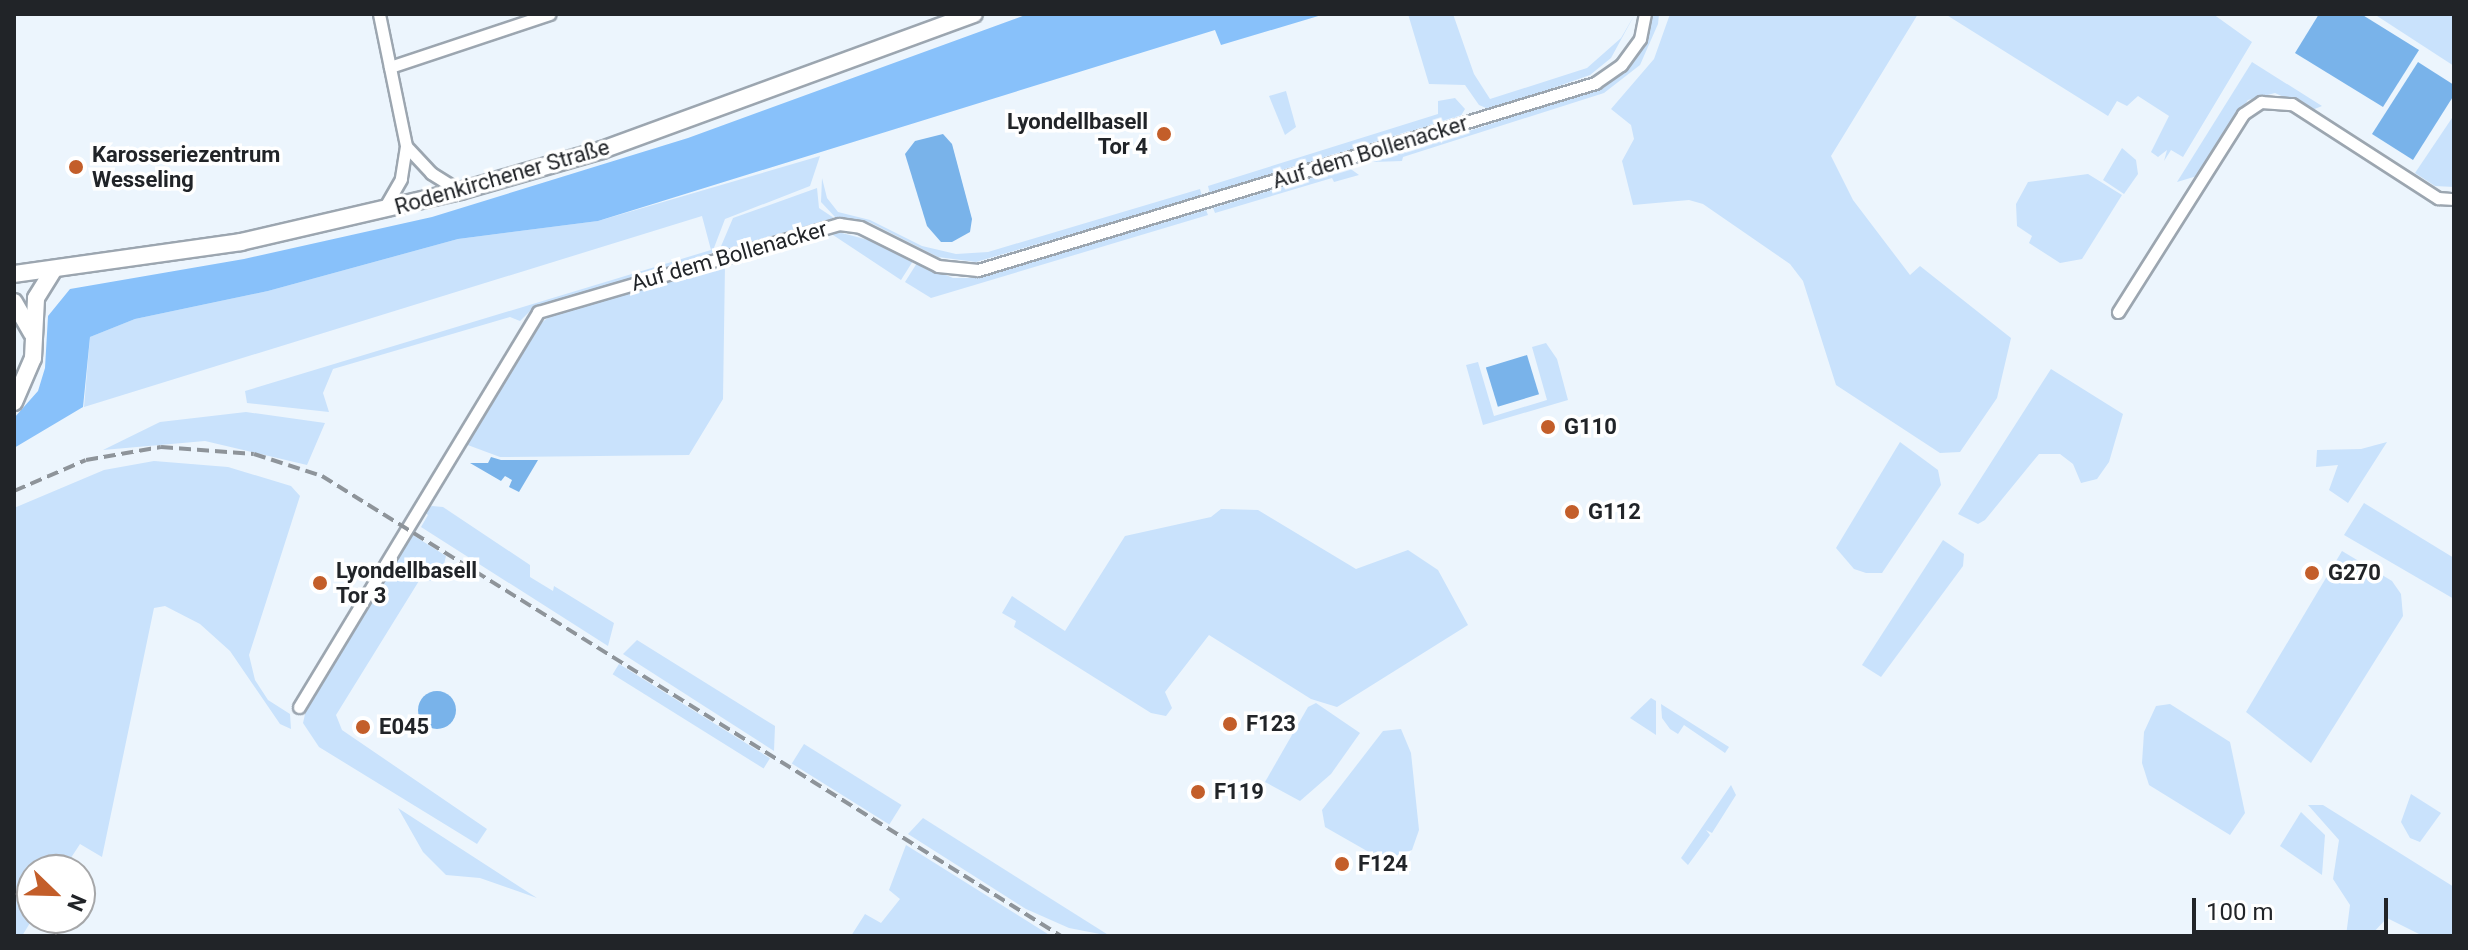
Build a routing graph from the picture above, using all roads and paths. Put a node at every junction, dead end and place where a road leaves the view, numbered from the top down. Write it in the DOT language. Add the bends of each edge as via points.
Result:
graph roads {
  1 [pos="379,14"];
  2 [pos="549,14"];
  3 [pos="974,14"];
  4 [pos="1645,14"];
  5 [pos="390,67"];
  6 [pos="406,146"];
  7 [pos="460,191"];
  8 [pos="2454,199"];
  9 [pos="383,210"];
  10 [pos="53,271"];
  11 [pos="14,274"];
  12 [pos="14,302"];
  13 [pos="2118,312"];
  14 [pos="32,333"];
  15 [pos="14,402"];
  16 [pos="299,707"];
  1 -- 5 [label="street"];
  2 -- 5 [label="street"];
  3 -- 7 [label="main road, Rodenkirchener Straße" via="602,150"];
  4 -- 16 [label="street, Auf dem Bollenacker" via="1640,39 1627,57 1595,83 978,270 938,266 860,227 839,224 538,312"];
  5 -- 6 [label="street"];
  6 -- 7 [label="street" via="431,173"];
  6 -- 9 [label="street" via="401,179"];
  7 -- 9 [label="main road, Rodenkirchener Straße"];
  8 -- 13 [label="street" via="2438,198 2292,104 2261,102 2243,114"];
  9 -- 10 [label="main road, Rodenkirchener Straße" via="241,242"];
  10 -- 11 [label="main road, Rodenkirchener Straße"];
  10 -- 14 [label="main road" via="36,298"];
  12 -- 14 [label="main road"];
  14 -- 15 [label="main road" via="33,358"];
}
